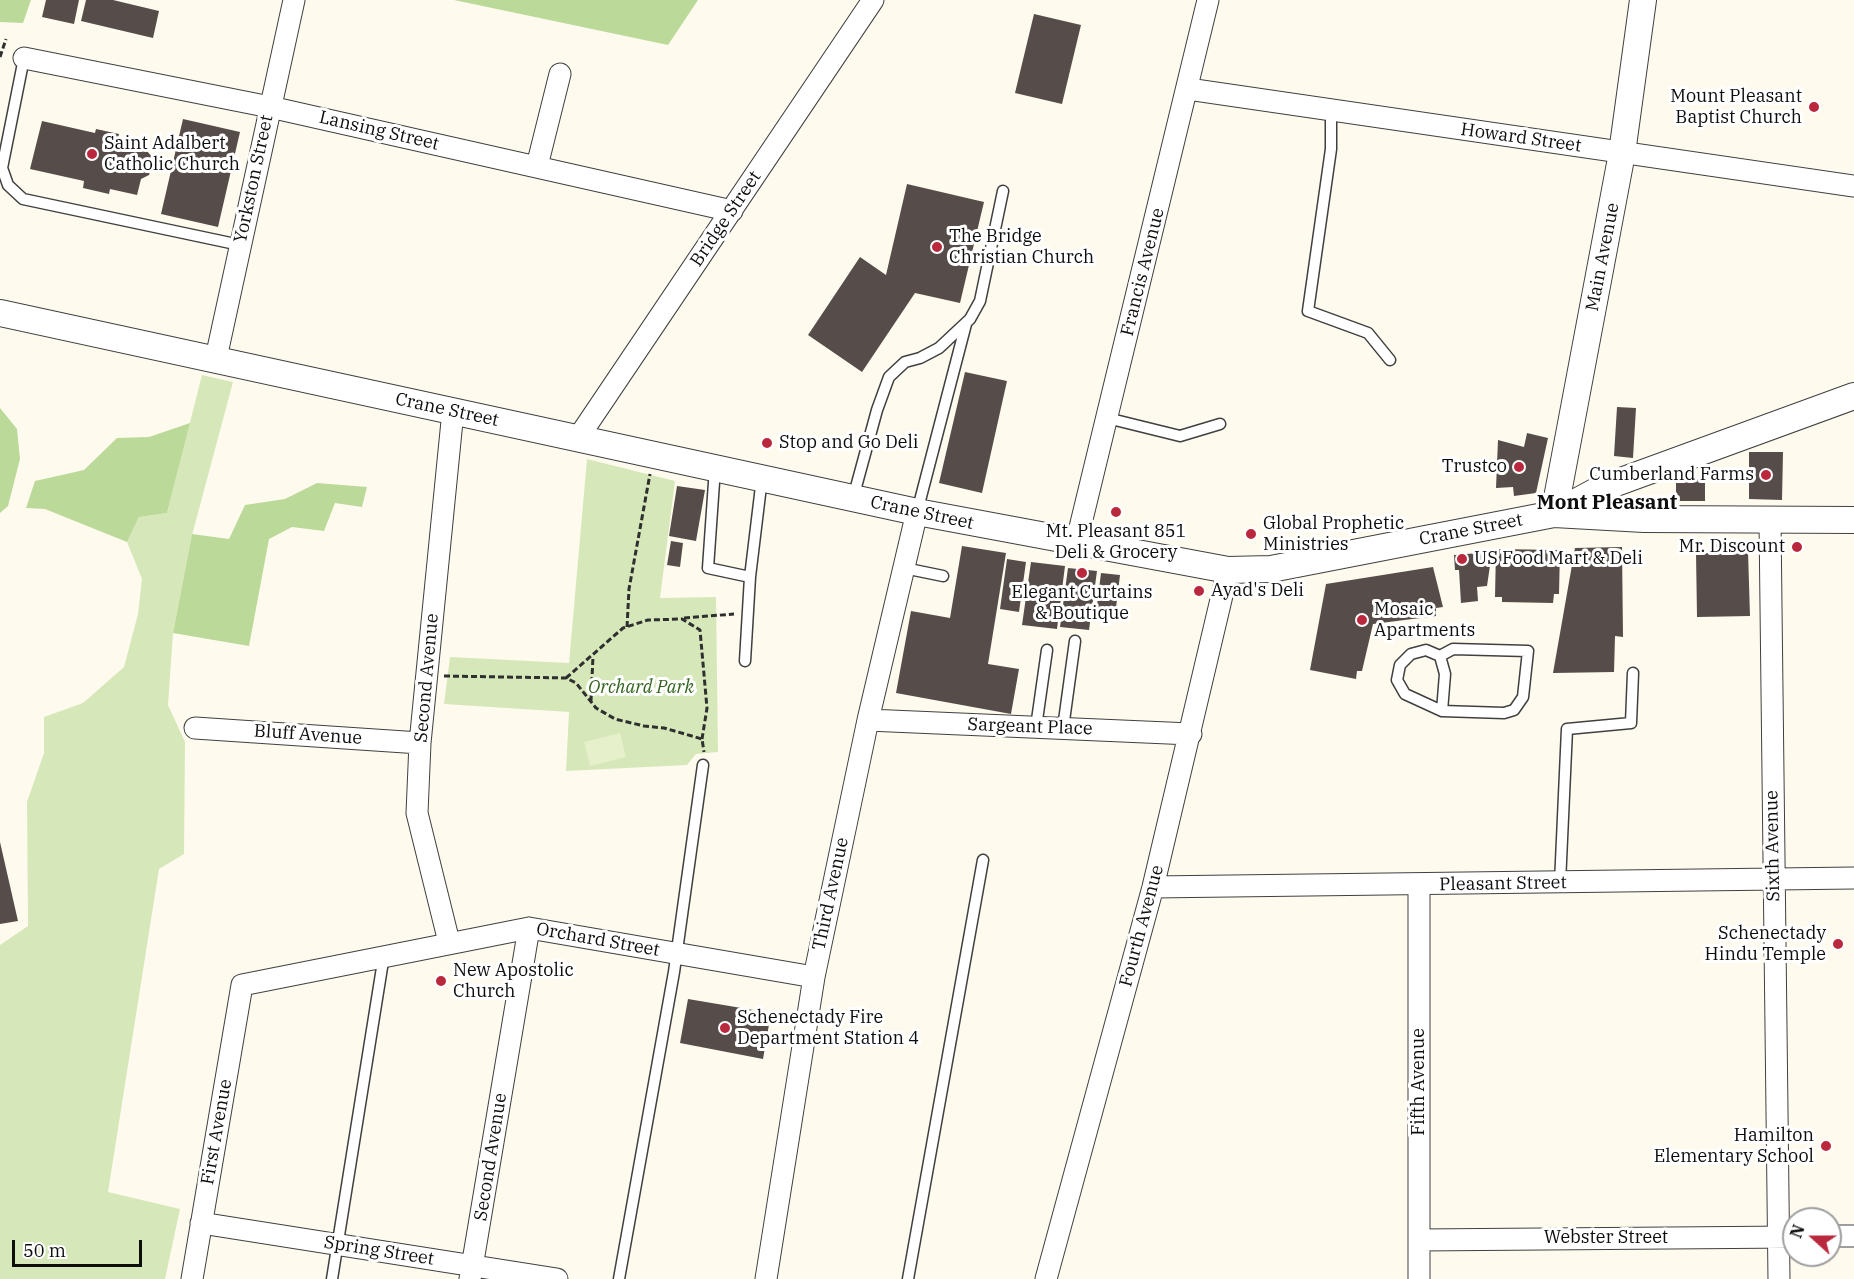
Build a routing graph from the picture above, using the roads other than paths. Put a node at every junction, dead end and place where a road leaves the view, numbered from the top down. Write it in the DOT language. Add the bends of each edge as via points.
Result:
graph roads {
  1 [pos="294,0"];
  2 [pos="873,0"];
  3 [pos="1208,0"];
  4 [pos="1643,0"];
  5 [pos="24,58"];
  6 [pos="560,74"];
  7 [pos="1188,89"];
  8 [pos="270,106"];
  9 [pos="1331,110"];
  10 [pos="1622,153"];
  11 [pos="537,166"];
  12 [pos="1854,186"];
  13 [pos="1003,191"];
  14 [pos="732,211"];
  15 [pos="240,245"];
  16 [pos="0,312"];
  17 [pos="966,323"];
  18 [pos="216,358"];
  19 [pos="1390,360"];
  20 [pos="1854,396"];
  21 [pos="453,411"];
  22 [pos="1107,418"];
  23 [pos="1220,424"];
  24 [pos="579,438"];
  25 [pos="715,468"];
  26 [pos="762,478"];
  27 [pos="853,498"];
  28 [pos="917,512"];
  29 [pos="1554,514"];
  30 [pos="1854,520"];
  31 [pos="1770,522"];
  32 [pos="1076,544"];
  33 [pos="904,568"];
  34 [pos="1228,570"];
  35 [pos="943,576"];
  36 [pos="750,577"];
  37 [pos="1075,642"];
  38 [pos="1047,650"];
  39 [pos="1440,656"];
  40 [pos="745,661"];
  41 [pos="1633,673"];
  42 [pos="1442,711"];
  43 [pos="868,720"];
  44 [pos="1036,727"];
  45 [pos="195,728"];
  46 [pos="1063,728"];
  47 [pos="1191,734"];
  48 [pos="420,742"];
  49 [pos="703,765"];
  50 [pos="983,860"];
  51 [pos="1854,878"];
  52 [pos="1773,881"];
  53 [pos="1560,883"];
  54 [pos="1419,885"];
  55 [pos="1153,887"];
  56 [pos="529,928"];
  57 [pos="449,942"];
  58 [pos="676,954"];
  59 [pos="384,955"];
  60 [pos="814,977"];
  61 [pos="242,985"];
  62 [pos="1785,1207"];
  63 [pos="201,1222"];
  64 [pos="1782,1237"];
  65 [pos="1419,1240"];
  66 [pos="338,1244"];
  67 [pos="1782,1261"];
  68 [pos="472,1272"];
  69 [pos="192,1279"];
  70 [pos="332,1279"];
  71 [pos="557,1279"];
  72 [pos="619,1279"];
  73 [pos="766,1279"];
  74 [pos="908,1279"];
  75 [pos="1046,1279"];
  76 [pos="1419,1279"];
  77 [pos="1779,1279"];
  1 -- 8 [label="street, Yorkston Street"];
  2 -- 14 [label="street, Bridge Street"];
  3 -- 7 [label="street, Francis Avenue"];
  4 -- 10 [label="street, Main Avenue"];
  5 -- 8 [label="street, Lansing Street"];
  5 -- 15 [label="lane" via="2,168 8,185 23,199"];
  6 -- 11 [label="street"];
  7 -- 9 [label="street, Howard Street"];
  7 -- 22 [label="street, Francis Avenue"];
  8 -- 11 [label="street, Lansing Street"];
  8 -- 15 [label="street, Yorkston Street"];
  9 -- 10 [label="street, Howard Street"];
  9 -- 19 [label="lane" via="1331,149 1308,311 1368,333"];
  10 -- 12 [label="street, Howard Street"];
  10 -- 29 [label="street, Main Avenue"];
  11 -- 14 [label="street, Lansing Street"];
  13 -- 17 [label="lane" via="980,301"];
  14 -- 24 [label="street, Bridge Street"];
  15 -- 18 [label="street, Yorkston Street"];
  16 -- 18 [label="street, Crane Street"];
  17 -- 27 [label="lane" via="939,348 905,362 889,377"];
  17 -- 28 [label="lane"];
  18 -- 21 [label="street, Crane Street"];
  20 -- 29 [label="street" via="1602,488"];
  21 -- 24 [label="street, Crane Street"];
  21 -- 48 [label="street, Second Avenue"];
  22 -- 23 [label="lane" via="1180,436"];
  22 -- 32 [label="street, Francis Avenue"];
  24 -- 25 [label="street, Crane Street"];
  25 -- 26 [label="street, Crane Street"];
  25 -- 36 [label="lane" via="708,568"];
  26 -- 27 [label="street, Crane Street"];
  26 -- 36 [label="lane"];
  27 -- 28 [label="street, Crane Street"];
  28 -- 32 [label="street, Crane Street"];
  28 -- 33 [label="street, Third Avenue"];
  29 -- 31 [label="street, Crane Street"];
  29 -- 34 [label="street, Crane Street" via="1271,570"];
  30 -- 31 [label="street, Crane Street"];
  31 -- 52 [label="street, Sixth Avenue"];
  32 -- 34 [label="street, Crane Street"];
  33 -- 35 [label="lane"];
  33 -- 43 [label="street, Third Avenue"];
  34 -- 47 [label="street, Fourth Avenue"];
  36 -- 40 [label="lane"];
  37 -- 46 [label="lane"];
  38 -- 44 [label="lane"];
  39 -- 42 [label="lane" via="1445,674"];
  39 -- 42 [label="lane" via="1426,650 1411,654 1400,665 1397,680 1405,694"];
  39 -- 42 [label="lane" via="1453,649 1528,651 1523,697 1514,710"];
  41 -- 53 [label="lane" via="1631,723 1567,729"];
  43 -- 44 [label="street, Sargeant Place"];
  43 -- 60 [label="street, Third Avenue"];
  44 -- 46 [label="street, Sargeant Place"];
  45 -- 48 [label="street, Bluff Avenue"];
  46 -- 47 [label="street, Sargeant Place"];
  47 -- 55 [label="street, Fourth Avenue"];
  48 -- 57 [label="street, Second Avenue" via="417,813"];
  49 -- 58 [label="lane"];
  50 -- 74 [label="lane"];
  51 -- 52 [label="street, Pleasant Street"];
  52 -- 53 [label="street, Pleasant Street"];
  52 -- 62 [label="street, Sixth Avenue"];
  53 -- 54 [label="street, Pleasant Street"];
  54 -- 55 [label="street, Pleasant Street"];
  54 -- 65 [label="street, Fifth Avenue"];
  55 -- 75 [label="street, Fourth Avenue"];
  56 -- 57 [label="street, Orchard Street"];
  56 -- 58 [label="street, Orchard Street"];
  56 -- 68 [label="street, Second Avenue"];
  57 -- 59 [label="street, Orchard Street"];
  58 -- 60 [label="street, Orchard Street"];
  58 -- 72 [label="lane"];
  59 -- 61 [label="street, Orchard Street"];
  59 -- 66 [label="lane"];
  60 -- 73 [label="street, Third Avenue"];
  61 -- 63 [label="street, First Avenue"];
  63 -- 66 [label="street, Spring Street"];
  63 -- 69 [label="street, First Avenue"];
  64 -- 65 [label="street, Webster Street"];
  65 -- 76 [label="street, Fifth Avenue"];
  66 -- 68 [label="street, Spring Street"];
  66 -- 70 [label="lane"];
  67 -- 77 [label="street, Sixth Avenue"];
  68 -- 71 [label="street, Spring Street"];
}
